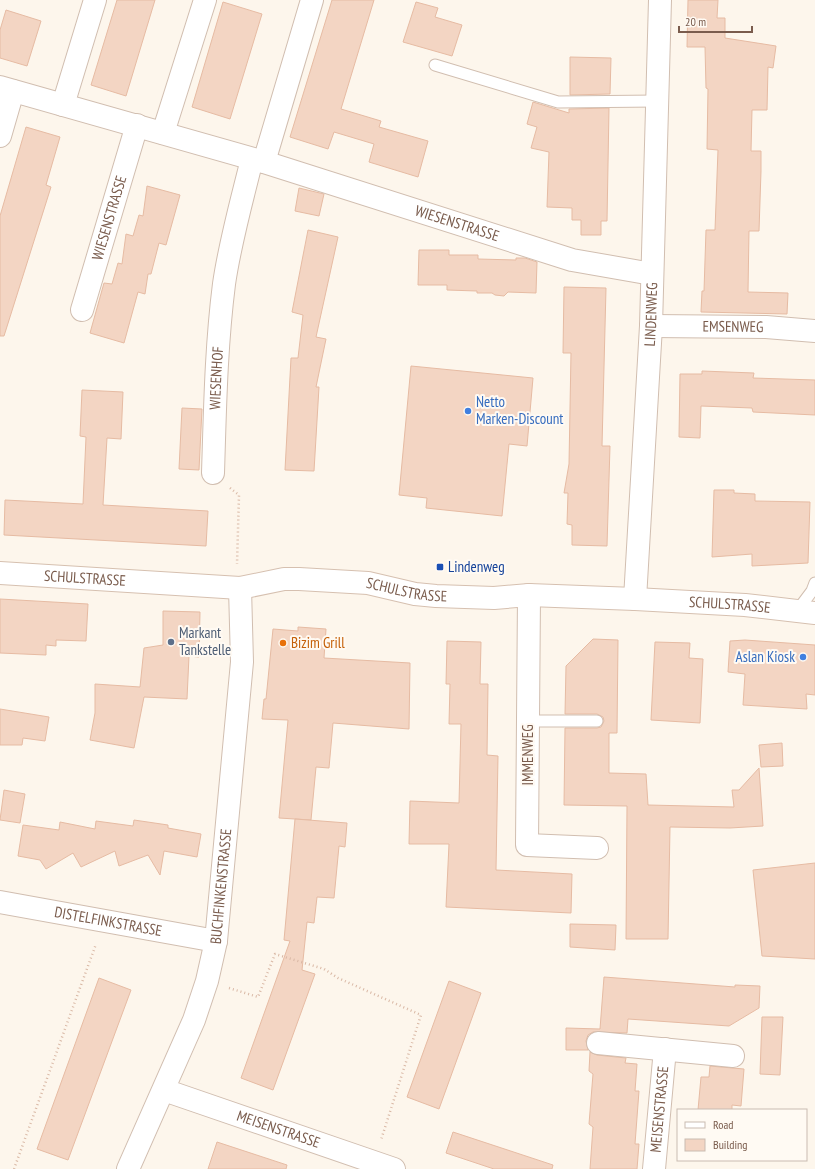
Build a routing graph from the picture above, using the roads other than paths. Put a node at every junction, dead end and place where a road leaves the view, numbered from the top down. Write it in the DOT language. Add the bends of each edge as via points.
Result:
graph roads {
  1 [pos="95,0"];
  2 [pos="205,0"];
  3 [pos="312,0"];
  4 [pos="660,0"];
  5 [pos="435,65"];
  6 [pos="7,89"];
  7 [pos="657,101"];
  8 [pos="63,105"];
  9 [pos="137,125"];
  10 [pos="164,133"];
  11 [pos="0,136"];
  12 [pos="258,161"];
  13 [pos="652,274"];
  14 [pos="82,310"];
  15 [pos="651,326"];
  16 [pos="815,331"];
  17 [pos="213,473"];
  18 [pos="0,573"];
  19 [pos="815,583"];
  20 [pos="240,588"];
  21 [pos="529,595"];
  22 [pos="635,599"];
  23 [pos="806,612"];
  24 [pos="528,721"];
  25 [pos="597,721"];
  26 [pos="597,848"];
  27 [pos="0,902"];
  28 [pos="216,942"];
  29 [pos="598,1043"];
  30 [pos="665,1050"];
  31 [pos="733,1056"];
  32 [pos="164,1090"];
  33 [pos="128,1169"];
  34 [pos="394,1169"];
  35 [pos="654,1169"];
  1 -- 8 [label="street"];
  2 -- 10 [label="street"];
  3 -- 12 [label="street"];
  4 -- 7 [label="street, LINDENWEG"];
  5 -- 7 [label="lane" via="558,102"];
  6 -- 8 [label="street, WIESENSTRASSE"];
  6 -- 11 [label="street, WIESENSTRASSE"];
  7 -- 13 [label="street, LINDENWEG"];
  8 -- 9 [label="street, WIESENSTRASSE"];
  9 -- 10 [label="street, WIESENSTRASSE"];
  9 -- 14 [label="street, WIESENSTRASSE"];
  10 -- 12 [label="street, WIESENSTRASSE"];
  12 -- 13 [label="street, WIESENSTRASSE" via="572,260"];
  12 -- 17 [label="street, WIESENHOF" via="232,240 224,284 215,391"];
  13 -- 15 [label="street, LINDENWEG"];
  15 -- 16 [label="street, EMSENWEG" via="766,327"];
  15 -- 22 [label="street, LINDENWEG"];
  18 -- 20 [label="street, SCHULSTRASSE"];
  19 -- 23 [label="lane"];
  20 -- 21 [label="street, SCHULSTRASSE" via="284,579 299,579 368,583 436,596 494,598"];
  20 -- 28 [label="street, BUCHFINKENSTRASSE" via="242,662"];
  21 -- 22 [label="street, SCHULSTRASSE"];
  21 -- 24 [label="street, IMMENWEG"];
  22 -- 23 [label="street, SCHULSTRASSE" via="745,605"];
  24 -- 25 [label="lane"];
  24 -- 26 [label="street, IMMENWEG" via="527,845"];
  27 -- 28 [label="street, DISTELFINKSTRASSE"];
  28 -- 32 [label="street, BUCHFINKENSTRASSE" via="194,1020"];
  29 -- 30 [label="street, MEISENSTRASSE"];
  30 -- 31 [label="street, MEISENSTRASSE"];
  30 -- 35 [label="street, MEISENSTRASSE"];
  32 -- 33 [label="street, BUCHFINKENSTRASSE"];
  32 -- 34 [label="street, MEISENSTRASSE"];
}
